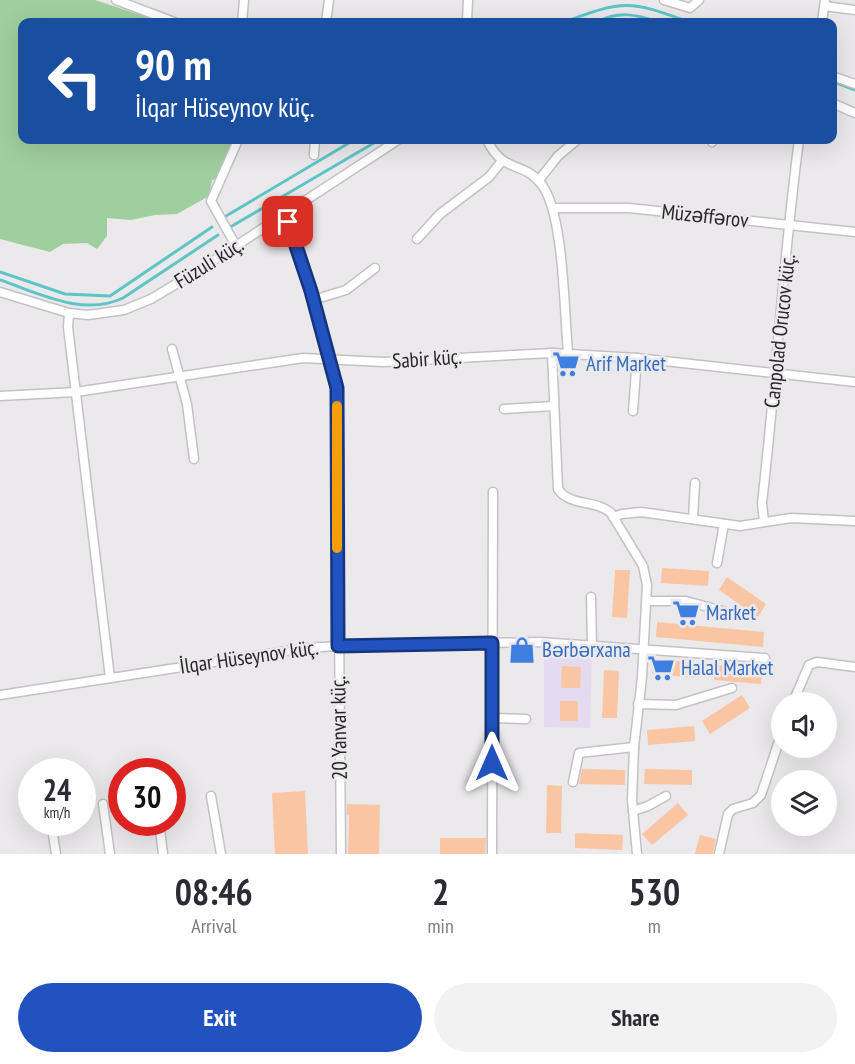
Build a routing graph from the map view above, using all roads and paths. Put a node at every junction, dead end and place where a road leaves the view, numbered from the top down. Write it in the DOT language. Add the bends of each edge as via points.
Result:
graph roads {
  1 [pos="116,0"];
  2 [pos="244,0"];
  3 [pos="329,0"];
  4 [pos="468,0"];
  5 [pos="663,0"];
  6 [pos="699,0"];
  7 [pos="825,3"];
  8 [pos="855,10"];
  9 [pos="163,18"];
  10 [pos="242,18"];
  11 [pos="327,18"];
  12 [pos="467,18"];
  13 [pos="823,18"];
  14 [pos="837,78"];
  15 [pos="855,84"];
  16 [pos="837,105"];
  17 [pos="855,112"];
  18 [pos="236,144"];
  19 [pos="315,144"];
  20 [pos="392,144"];
  21 [pos="490,144"];
  22 [pos="572,144"];
  23 [pos="798,144"];
  24 [pos="314,155"];
  25 [pos="501,162"];
  26 [pos="538,180"];
  27 [pos="555,208"];
  28 [pos="285,214"];
  29 [pos="791,224"];
  30 [pos="855,232"];
  31 [pos="417,239"];
  32 [pos="236,246"];
  33 [pos="375,268"];
  34 [pos="0,292"];
  35 [pos="313,300"];
  36 [pos="69,313"];
  37 [pos="172,349"];
  38 [pos="552,352"];
  39 [pos="568,352"];
  40 [pos="637,358"];
  41 [pos="331,359"];
  42 [pos="777,373"];
  43 [pos="180,379"];
  44 [pos="855,382"];
  45 [pos="76,392"];
  46 [pos="0,396"];
  47 [pos="554,406"];
  48 [pos="504,409"];
  49 [pos="633,411"];
  50 [pos="194,459"];
  51 [pos="695,483"];
  52 [pos="494,492"];
  53 [pos="614,518"];
  54 [pos="693,519"];
  55 [pos="855,521"];
  56 [pos="764,522"];
  57 [pos="724,524"];
  58 [pos="717,563"];
  59 [pos="591,597"];
  60 [pos="648,601"];
  61 [pos="737,615"];
  62 [pos="492,643"];
  63 [pos="338,646"];
  64 [pos="591,646"];
  65 [pos="644,650"];
  66 [pos="765,658"];
  67 [pos="855,667"];
  68 [pos="110,678"];
  69 [pos="732,688"];
  70 [pos="797,692"];
  71 [pos="0,695"];
  72 [pos="638,704"];
  73 [pos="492,718"];
  74 [pos="526,719"];
  75 [pos="634,747"];
  76 [pos="773,758"];
  77 [pos="573,782"];
  78 [pos="212,796"];
  79 [pos="666,796"];
  80 [pos="103,804"];
  81 [pos="633,811"];
  82 [pos="53,836"];
  83 [pos="161,836"];
  84 [pos="56,854"];
  85 [pos="110,854"];
  86 [pos="163,854"];
  87 [pos="220,854"];
  88 [pos="341,854"];
  89 [pos="492,854"];
  90 [pos="637,854"];
  91 [pos="719,854"];
  1 -- 9 [label="street"];
  2 -- 10 [label="street"];
  3 -- 11 [label="street"];
  4 -- 12 [label="street"];
  5 -- 6 [label="street" via="690,8"];
  7 -- 8 [label="street"];
  7 -- 13 [label="street"];
  14 -- 15 [label="street"];
  16 -- 17 [label="street"];
  18 -- 32 [label="street" via="211,201"];
  19 -- 24 [label="street"];
  20 -- 28 [label="street, Füzuli küç."];
  21 -- 25 [label="street"];
  22 -- 26 [label="street"];
  23 -- 29 [label="street, Canpolad Orucov küç."];
  25 -- 26 [label="street"];
  25 -- 31 [label="street"];
  26 -- 27 [label="street"];
  27 -- 29 [label="street, Müzəffərov" via="629,208"];
  27 -- 39 [label="street"];
  28 -- 32 [label="street, Füzuli küç."];
  28 -- 35 [label="street, 20 Yanvar küç."];
  29 -- 30 [label="street, Müzəffərov"];
  29 -- 42 [label="street, Canpolad Orucov küç."];
  32 -- 36 [label="street, Füzuli küç." via="151,299 124,310 88,315"];
  33 -- 35 [label="street" via="346,290"];
  34 -- 36 [label="street, Füzuli küç."];
  35 -- 41 [label="street, 20 Yanvar küç."];
  36 -- 45 [label="street"];
  37 -- 43 [label="street"];
  38 -- 39 [label="street, Sabir küç."];
  38 -- 41 [label="street, Sabir küç." via="383,362"];
  38 -- 47 [label="street"];
  39 -- 40 [label="street, Sabir küç."];
  40 -- 42 [label="street, Sabir küç."];
  40 -- 49 [label="street"];
  41 -- 43 [label="street, Sabir küç." via="303,358"];
  41 -- 63 [label="street, 20 Yanvar küç." via="337,388"];
  42 -- 44 [label="street, Sabir küç."];
  42 -- 56 [label="street, Canpolad Orucov küç." via="762,503"];
  43 -- 45 [label="street, Sabir küç."];
  43 -- 50 [label="street"];
  45 -- 46 [label="street, Sabir küç."];
  45 -- 68 [label="street"];
  47 -- 48 [label="street"];
  47 -- 53 [label="street" via="558,489 566,498 603,506"];
  51 -- 54 [label="street"];
  52 -- 62 [label="street"];
  53 -- 54 [label="street" via="641,512"];
  53 -- 60 [label="street" via="643,566"];
  54 -- 57 [label="street"];
  55 -- 56 [label="street" via="799,517"];
  56 -- 57 [label="street" via="749,526"];
  57 -- 58 [label="street"];
  59 -- 64 [label="street"];
  60 -- 61 [label="street" via="686,601"];
  60 -- 65 [label="street"];
  62 -- 63 [label="street, İlqar Hüseynov küç."];
  62 -- 64 [label="street, İlqar Hüseynov küç."];
  62 -- 73 [label="street"];
  63 -- 68 [label="street, İlqar Hüseynov küç."];
  63 -- 88 [label="street, 20 Yanvar küç."];
  64 -- 65 [label="street, İlqar Hüseynov küç."];
  65 -- 66 [label="street, İlqar Hüseynov küç."];
  65 -- 72 [label="street"];
  67 -- 70 [label="street" via="817,662 809,665"];
  68 -- 71 [label="street, İlqar Hüseynov küç."];
  69 -- 72 [label="street" via="676,705"];
  72 -- 75 [label="street"];
  73 -- 74 [label="street"];
  73 -- 89 [label="street"];
  75 -- 77 [label="street" via="579,753"];
  75 -- 81 [label="street"];
  76 -- 91 [label="street" via="761,795 728,814"];
  78 -- 87 [label="street"];
  79 -- 81 [label="street"];
  80 -- 85 [label="street"];
  81 -- 90 [label="street"];
  82 -- 84 [label="street"];
  83 -- 86 [label="street"];
}
